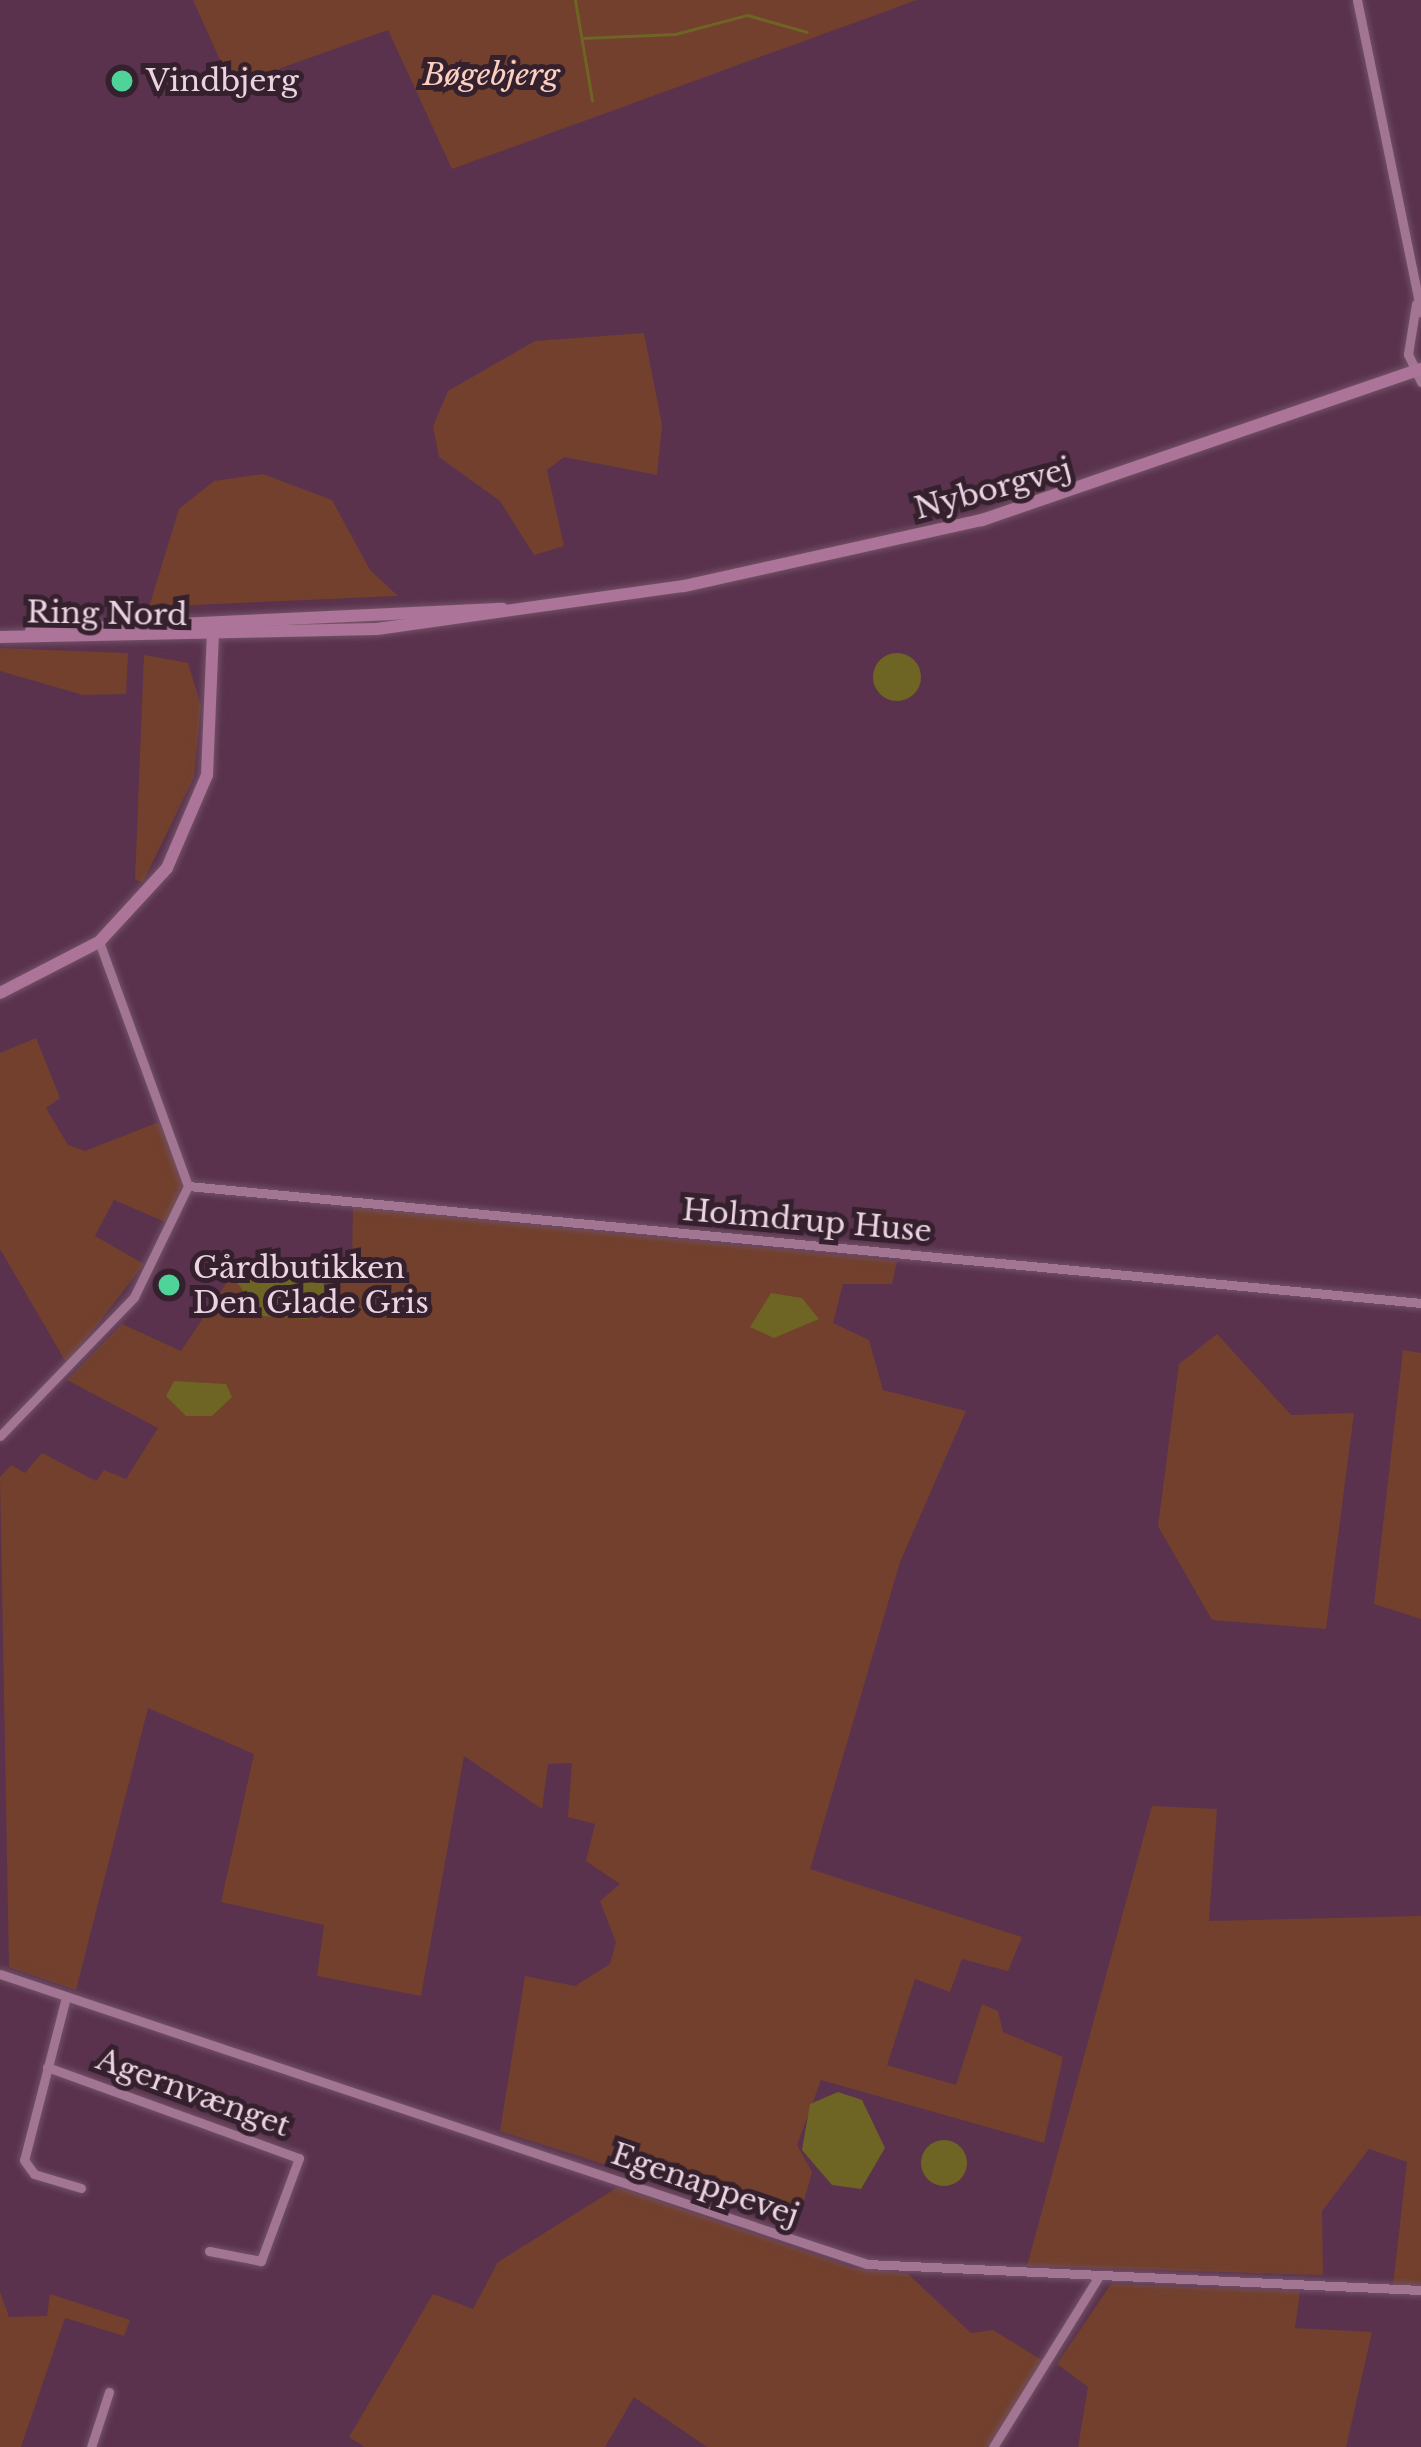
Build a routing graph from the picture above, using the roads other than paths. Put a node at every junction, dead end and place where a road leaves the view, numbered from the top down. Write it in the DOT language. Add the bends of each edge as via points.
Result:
graph roads {
  1 [pos="1357,0"];
  2 [pos="1416,299"];
  3 [pos="1421,313"];
  4 [pos="1418,374"];
  5 [pos="563,605"];
  6 [pos="212,620"];
  7 [pos="0,635"];
  8 [pos="213,639"];
  9 [pos="98,942"];
  10 [pos="0,993"];
  11 [pos="188,1186"];
  12 [pos="1421,1303"];
  13 [pos="0,1436"];
  14 [pos="0,1974"];
  15 [pos="66,1997"];
  16 [pos="47,2067"];
  17 [pos="81,2188"];
  18 [pos="209,2252"];
  19 [pos="1097,2279"];
  20 [pos="1421,2290"];
  21 [pos="109,2392"];
  22 [pos="91,2447"];
  23 [pos="993,2447"];
  1 -- 2 [label="street"];
  2 -- 3 [label="street"];
  2 -- 4 [label="street"];
  4 -- 5 [label="main road, Nyborgvej" via="982,520"];
  5 -- 6 [label="main road, Nyborgvej"];
  5 -- 8 [label="main road, Nyborgvej"];
  6 -- 7 [label="main road, Ring Nord"];
  6 -- 8 [label="main road"];
  7 -- 8 [label="main road, Ring Nord"];
  8 -- 9 [label="main road" via="213,742 197,807 157,881"];
  9 -- 10 [label="main road"];
  9 -- 11 [label="street"];
  11 -- 12 [label="street, Holmdrup Huse"];
  11 -- 13 [label="street" via="134,1297"];
  14 -- 15 [label="street, Egenappevej"];
  15 -- 16 [label="street"];
  15 -- 19 [label="street, Egenappevej" via="842,2258"];
  16 -- 17 [label="street" via="24,2160 34,2174"];
  16 -- 18 [label="street, Agernvænget" via="299,2158 261,2261"];
  19 -- 20 [label="street, Egenappevej"];
  19 -- 23 [label="street"];
  21 -- 22 [label="street"];
}
